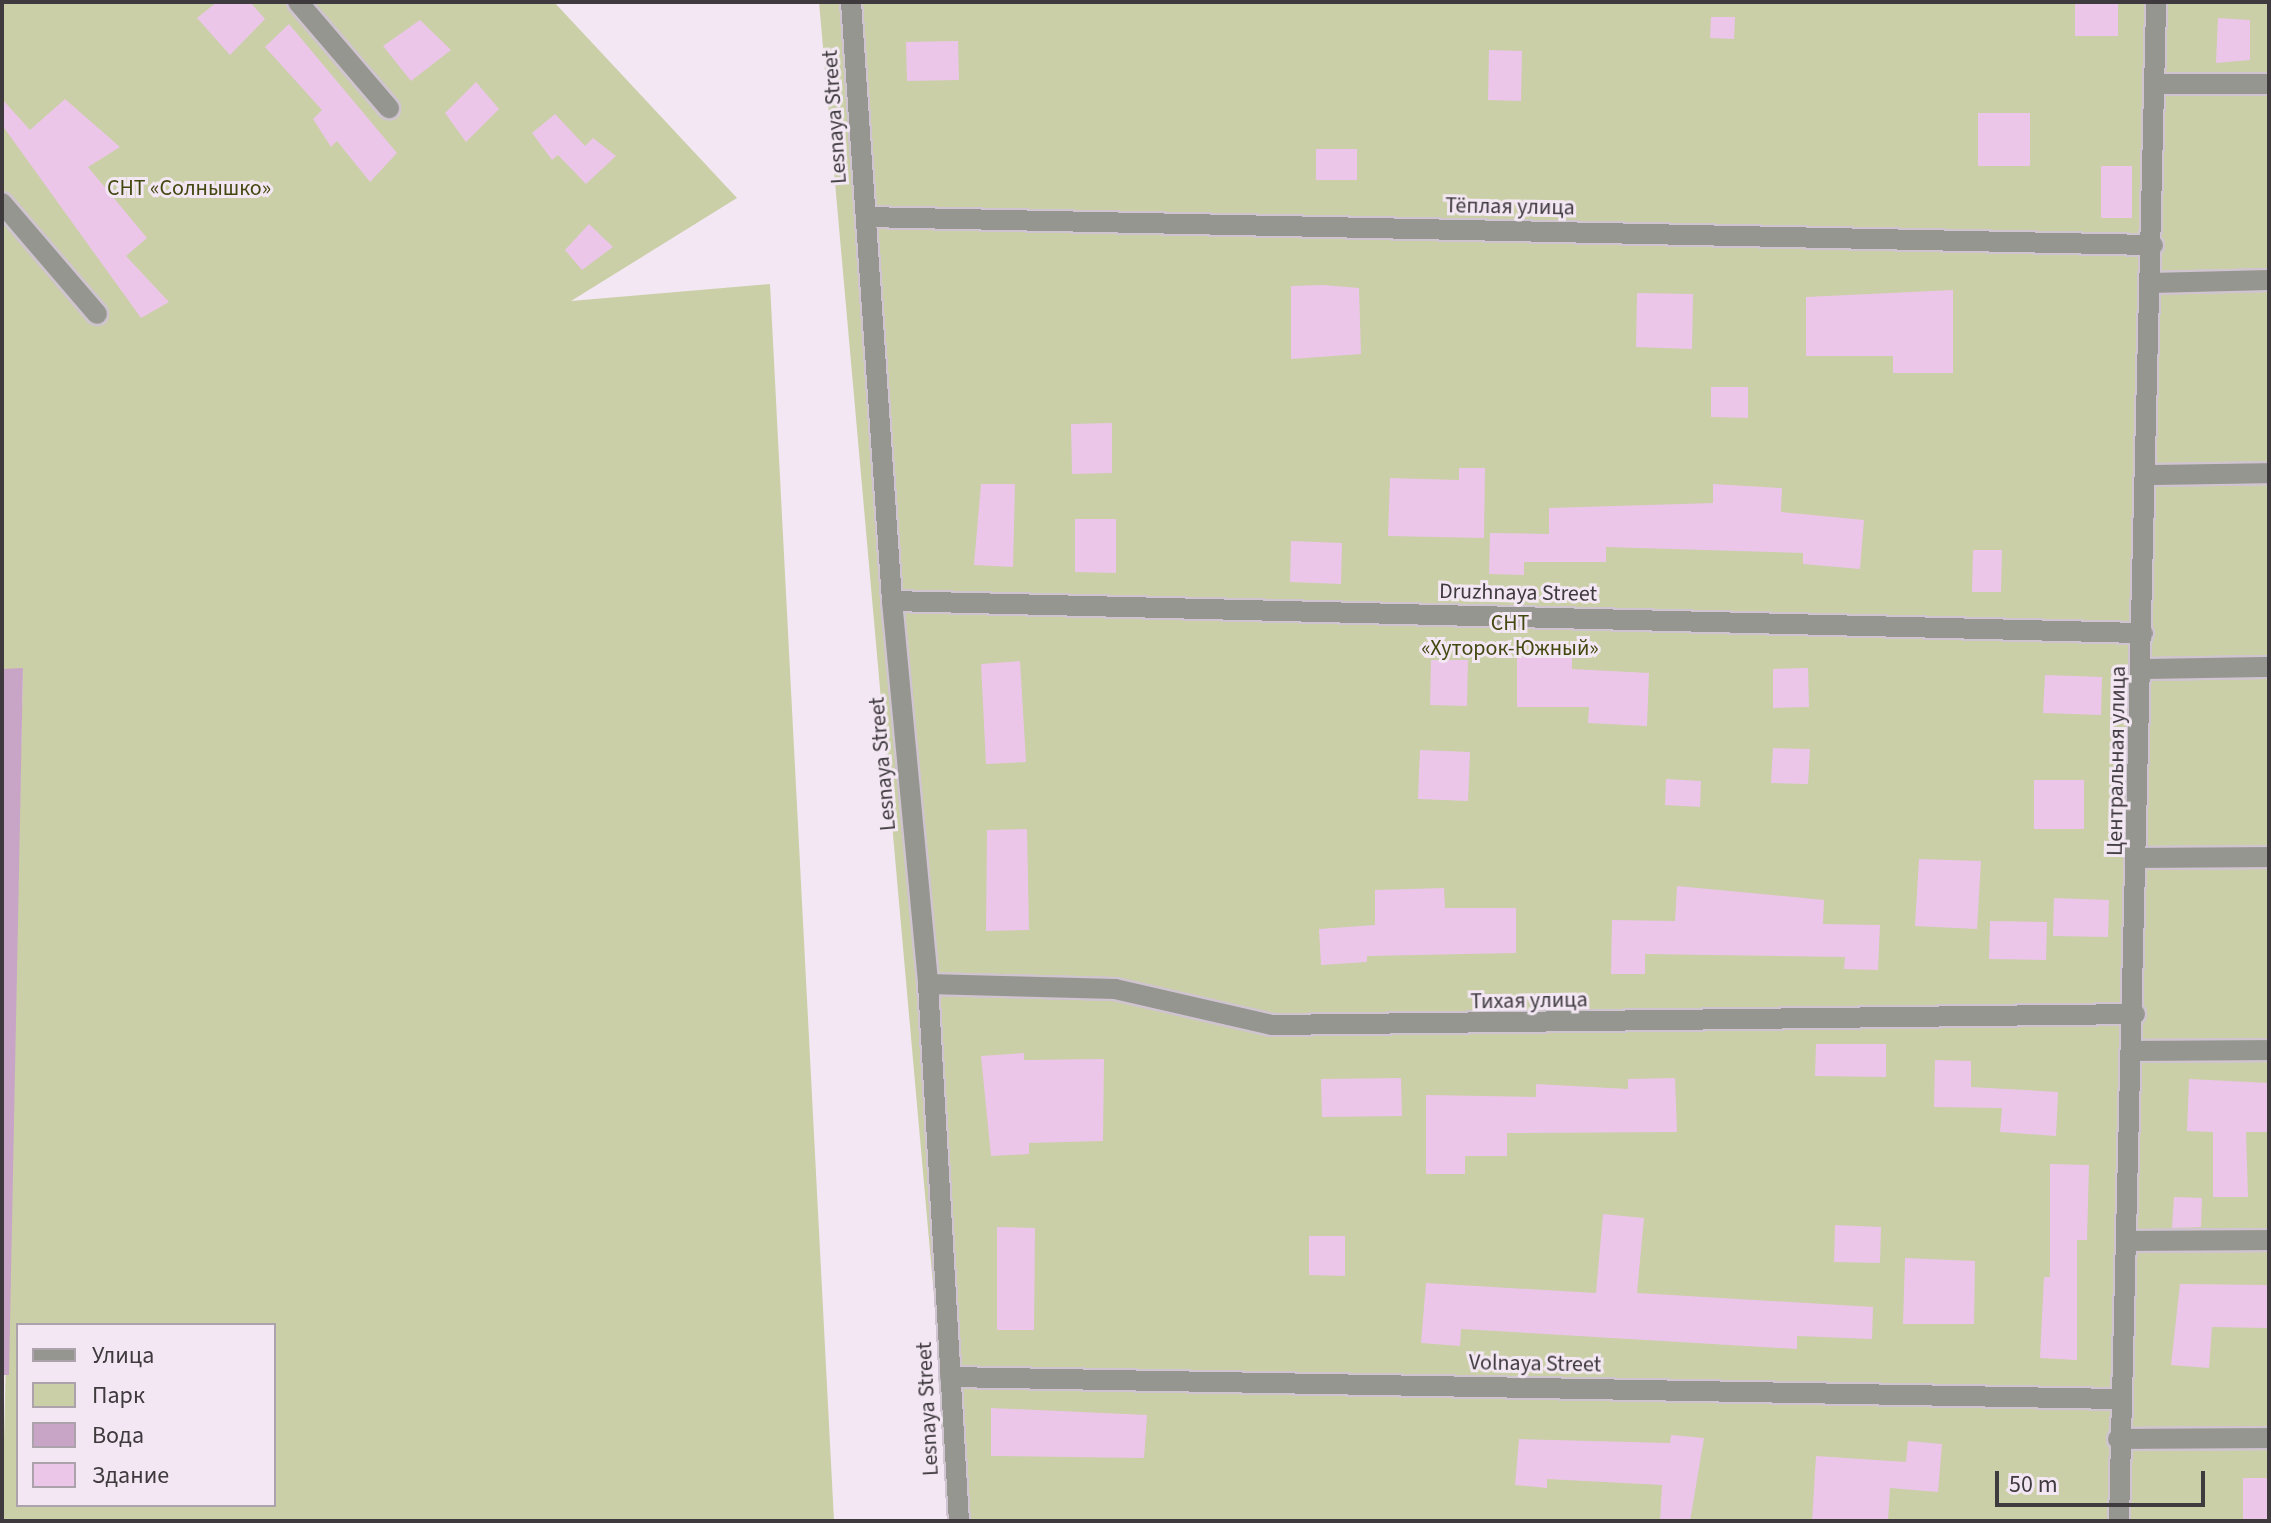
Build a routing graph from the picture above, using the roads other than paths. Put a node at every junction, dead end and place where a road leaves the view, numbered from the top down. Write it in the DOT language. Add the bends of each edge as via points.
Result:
graph roads {
  1 [pos="298,2"];
  2 [pos="851,2"];
  3 [pos="2156,2"];
  4 [pos="2156,84"];
  5 [pos="2269,84"];
  6 [pos="389,108"];
  7 [pos="2,203"];
  8 [pos="866,217"];
  9 [pos="2153,245"];
  10 [pos="2269,280"];
  11 [pos="2151,283"];
  12 [pos="97,314"];
  13 [pos="2269,473"];
  14 [pos="2148,475"];
  15 [pos="892,601"];
  16 [pos="2143,633"];
  17 [pos="2269,667"];
  18 [pos="2141,669"];
  19 [pos="2269,857"];
  20 [pos="2140,858"];
  21 [pos="928,984"];
  22 [pos="2135,1014"];
  23 [pos="2269,1050"];
  24 [pos="2135,1051"];
  25 [pos="2269,1240"];
  26 [pos="2128,1241"];
  27 [pos="950,1377"];
  28 [pos="2119,1399"];
  29 [pos="2269,1438"];
  30 [pos="2118,1439"];
  31 [pos="959,1521"];
  32 [pos="2119,1521"];
  1 -- 6 [label="street"];
  2 -- 8 [label="street, Lesnaya Street"];
  3 -- 4 [label="street, Центральная улица"];
  4 -- 5 [label="street"];
  4 -- 9 [label="street, Центральная улица"];
  7 -- 12 [label="street"];
  8 -- 9 [label="street, Тёплая улица"];
  8 -- 15 [label="street, Lesnaya Street"];
  9 -- 11 [label="street, Центральная улица"];
  10 -- 11 [label="street"];
  11 -- 14 [label="street, Центральная улица"];
  13 -- 14 [label="street"];
  14 -- 16 [label="street, Центральная улица"];
  15 -- 16 [label="street, Druzhnaya Street"];
  15 -- 21 [label="street, Lesnaya Street"];
  16 -- 18 [label="street, Центральная улица"];
  17 -- 18 [label="street"];
  18 -- 20 [label="street, Центральная улица"];
  19 -- 20 [label="street"];
  20 -- 22 [label="street, Центральная улица"];
  21 -- 22 [label="street, Тихая улица" via="1115,989 1272,1025"];
  21 -- 27 [label="street, Lesnaya Street"];
  22 -- 24 [label="street, Центральная улица"];
  23 -- 24 [label="street"];
  24 -- 26 [label="street, Центральная улица"];
  25 -- 26 [label="street"];
  26 -- 28 [label="street, Центральная улица"];
  27 -- 28 [label="street, Volnaya Street"];
  27 -- 31 [label="street, Lesnaya Street"];
  28 -- 30 [label="street, Центральная улица"];
  29 -- 30 [label="street"];
  30 -- 32 [label="street, Центральная улица"];
}
